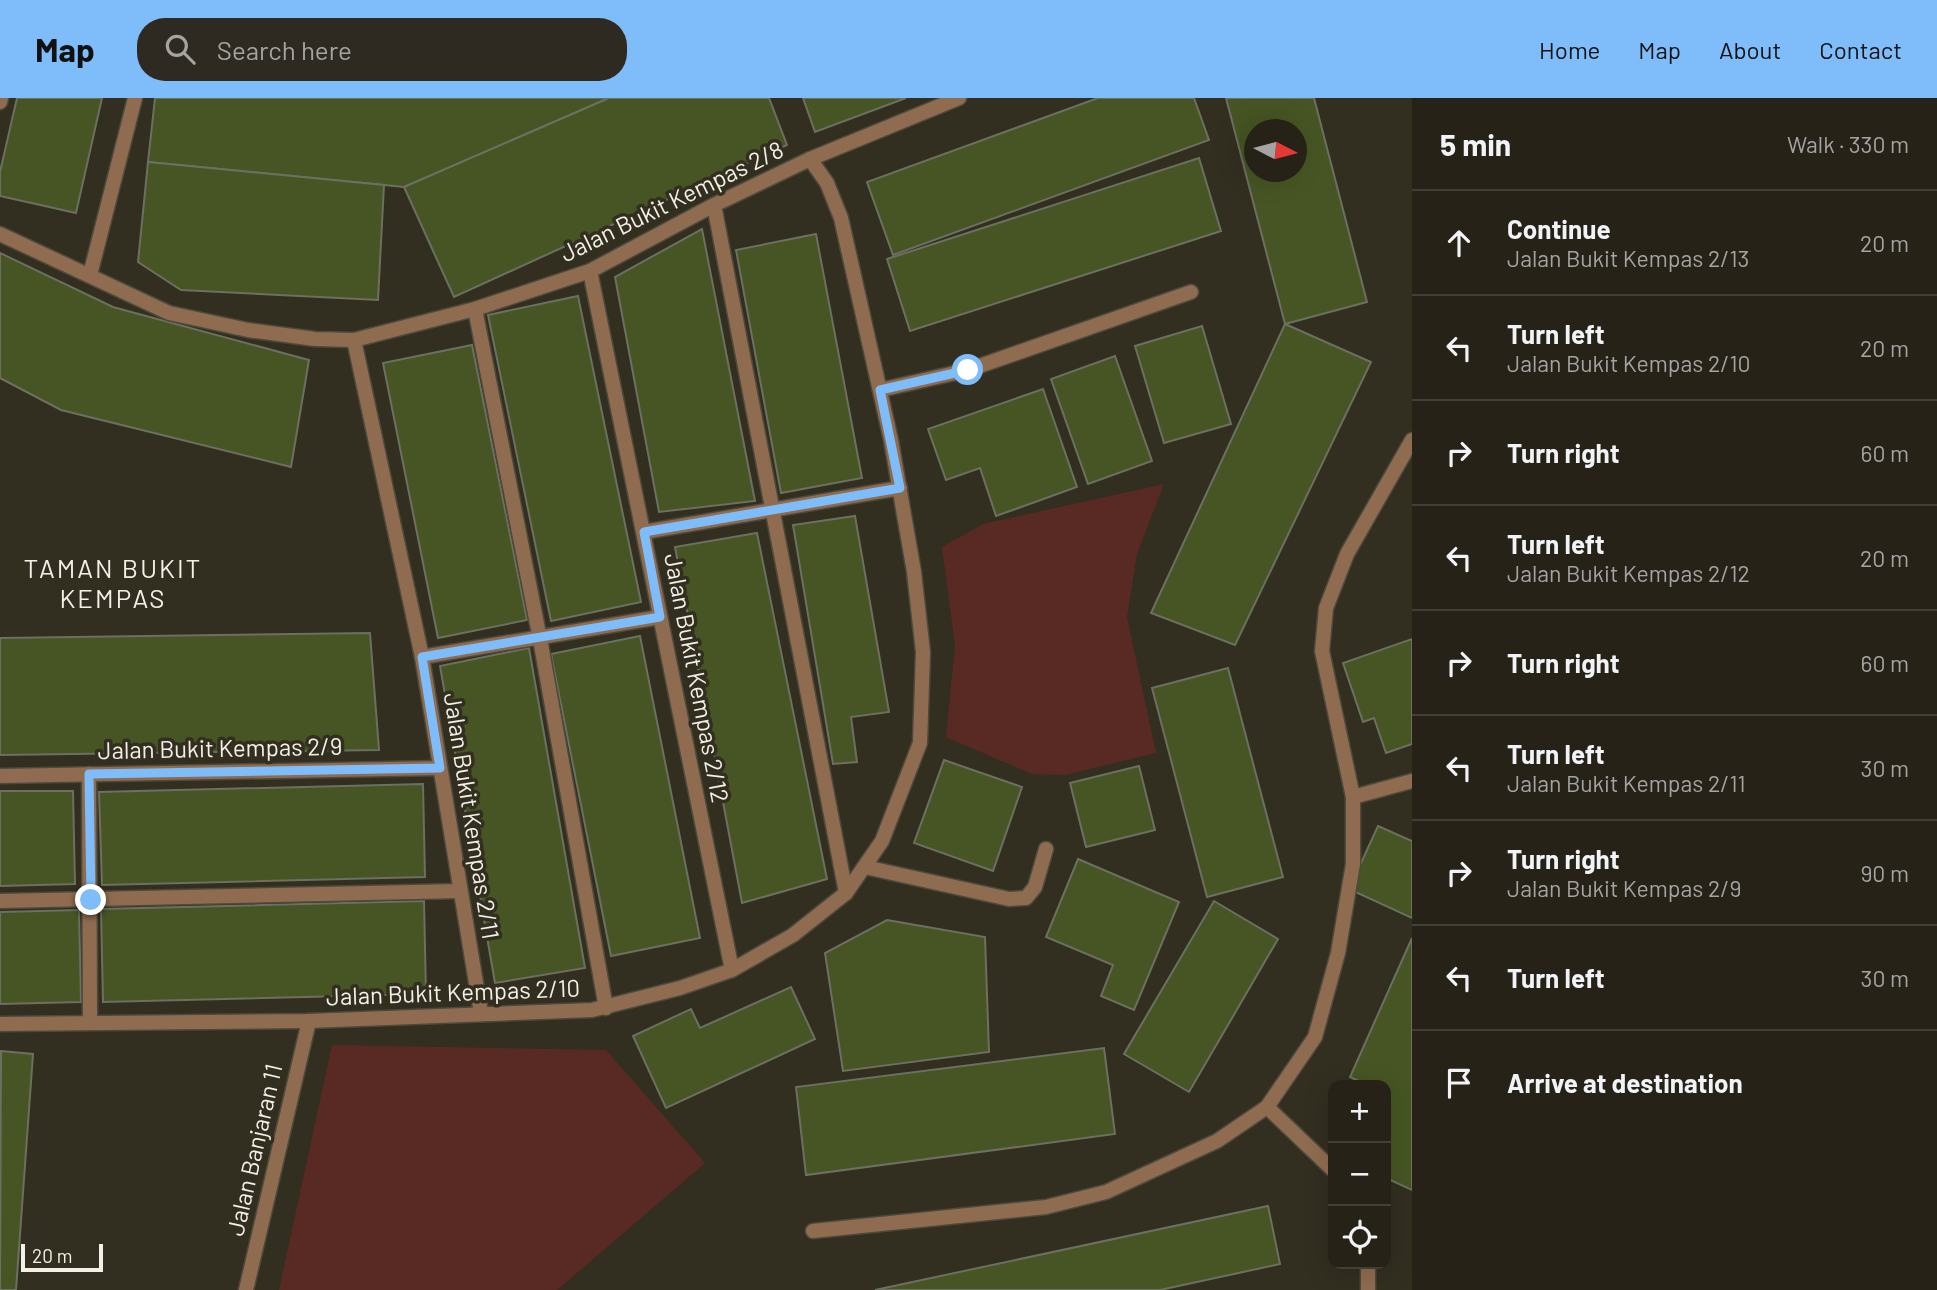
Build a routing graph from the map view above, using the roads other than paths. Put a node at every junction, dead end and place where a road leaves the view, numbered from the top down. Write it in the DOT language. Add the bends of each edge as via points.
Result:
graph roads {
  1 [pos="135,98"];
  2 [pos="959,98"];
  3 [pos="810,159"];
  4 [pos="714,205"];
  5 [pos="0,234"];
  6 [pos="590,271"];
  7 [pos="90,275"];
  8 [pos="1191,292"];
  9 [pos="475,309"];
  10 [pos="354,340"];
  11 [pos="880,390"];
  12 [pos="1412,440"];
  13 [pos="900,488"];
  14 [pos="771,512"];
  15 [pos="644,532"];
  16 [pos="660,617"];
  17 [pos="540,639"];
  18 [pos="422,657"];
  19 [pos="440,768"];
  20 [pos="89,774"];
  21 [pos="0,776"];
  22 [pos="1412,781"];
  23 [pos="1353,797"];
  24 [pos="1046,849"];
  25 [pos="865,867"];
  26 [pos="460,891"];
  27 [pos="846,893"];
  28 [pos="91,900"];
  29 [pos="0,901"];
  30 [pos="733,970"];
  31 [pos="606,1008"];
  32 [pos="481,1013"];
  33 [pos="309,1021"];
  34 [pos="90,1022"];
  35 [pos="0,1024"];
  36 [pos="1267,1107"];
  37 [pos="1328,1165"];
  38 [pos="813,1231"];
  39 [pos="1368,1269"];
  40 [pos="246,1290"];
  41 [pos="1368,1290"];
  1 -- 7 [label="street"];
  2 -- 3 [label="street, Jalan Bukit Kempas 2/8"];
  3 -- 4 [label="street, Jalan Bukit Kempas 2/8"];
  3 -- 11 [label="street, Jalan Bukit Kempas 2/10" via="827,183 841,218"];
  4 -- 6 [label="street, Jalan Bukit Kempas 2/8"];
  4 -- 14 [label="street"];
  5 -- 7 [label="street, Jalan Bukit Kempas 2/8"];
  6 -- 9 [label="street, Jalan Bukit Kempas 2/8"];
  6 -- 15 [label="street, Jalan Bukit Kempas 2/12"];
  7 -- 10 [label="street, Jalan Bukit Kempas 2/8" via="169,313 248,330"];
  8 -- 11 [label="street" via="968,370"];
  9 -- 10 [label="street, Jalan Bukit Kempas 2/8"];
  9 -- 17 [label="street"];
  10 -- 18 [label="street, Jalan Bukit Kempas 2/11"];
  11 -- 13 [label="street, Jalan Bukit Kempas 2/10"];
  12 -- 23 [label="street" via="1347,554 1326,608 1322,651"];
  13 -- 14 [label="street"];
  13 -- 25 [label="street, Jalan Bukit Kempas 2/10" via="923,652 920,743 882,841"];
  14 -- 15 [label="street"];
  14 -- 27 [label="street"];
  15 -- 16 [label="street, Jalan Bukit Kempas 2/12"];
  16 -- 17 [label="street"];
  16 -- 30 [label="street, Jalan Bukit Kempas 2/12"];
  17 -- 18 [label="street"];
  17 -- 31 [label="street"];
  18 -- 19 [label="street, Jalan Bukit Kempas 2/11"];
  19 -- 20 [label="street, Jalan Bukit Kempas 2/9"];
  19 -- 26 [label="street, Jalan Bukit Kempas 2/11"];
  20 -- 21 [label="street, Jalan Bukit Kempas 2/9"];
  20 -- 28 [label="street"];
  22 -- 23 [label="street"];
  23 -- 36 [label="street" via="1353,864 1338,953 1315,1037"];
  24 -- 25 [label="street" via="1035,887 1026,898 1009,899"];
  25 -- 27 [label="street, Jalan Bukit Kempas 2/10"];
  26 -- 28 [label="street"];
  26 -- 32 [label="street, Jalan Bukit Kempas 2/11"];
  27 -- 30 [label="street, Jalan Bukit Kempas 2/10" via="793,935"];
  28 -- 29 [label="street"];
  28 -- 34 [label="street"];
  30 -- 31 [label="street, Jalan Bukit Kempas 2/10"];
  31 -- 32 [label="street, Jalan Bukit Kempas 2/10"];
  32 -- 33 [label="street, Jalan Bukit Kempas 2/10"];
  33 -- 34 [label="street, Jalan Bukit Kempas 2/10"];
  33 -- 40 [label="street, Jalan Banjaran 11"];
  34 -- 35 [label="street, Jalan Bukit Kempas 2/10"];
  36 -- 37 [label="street"];
  36 -- 38 [label="street" via="1217,1141 1106,1192 1046,1207"];
  39 -- 41 [label="street"];
}
